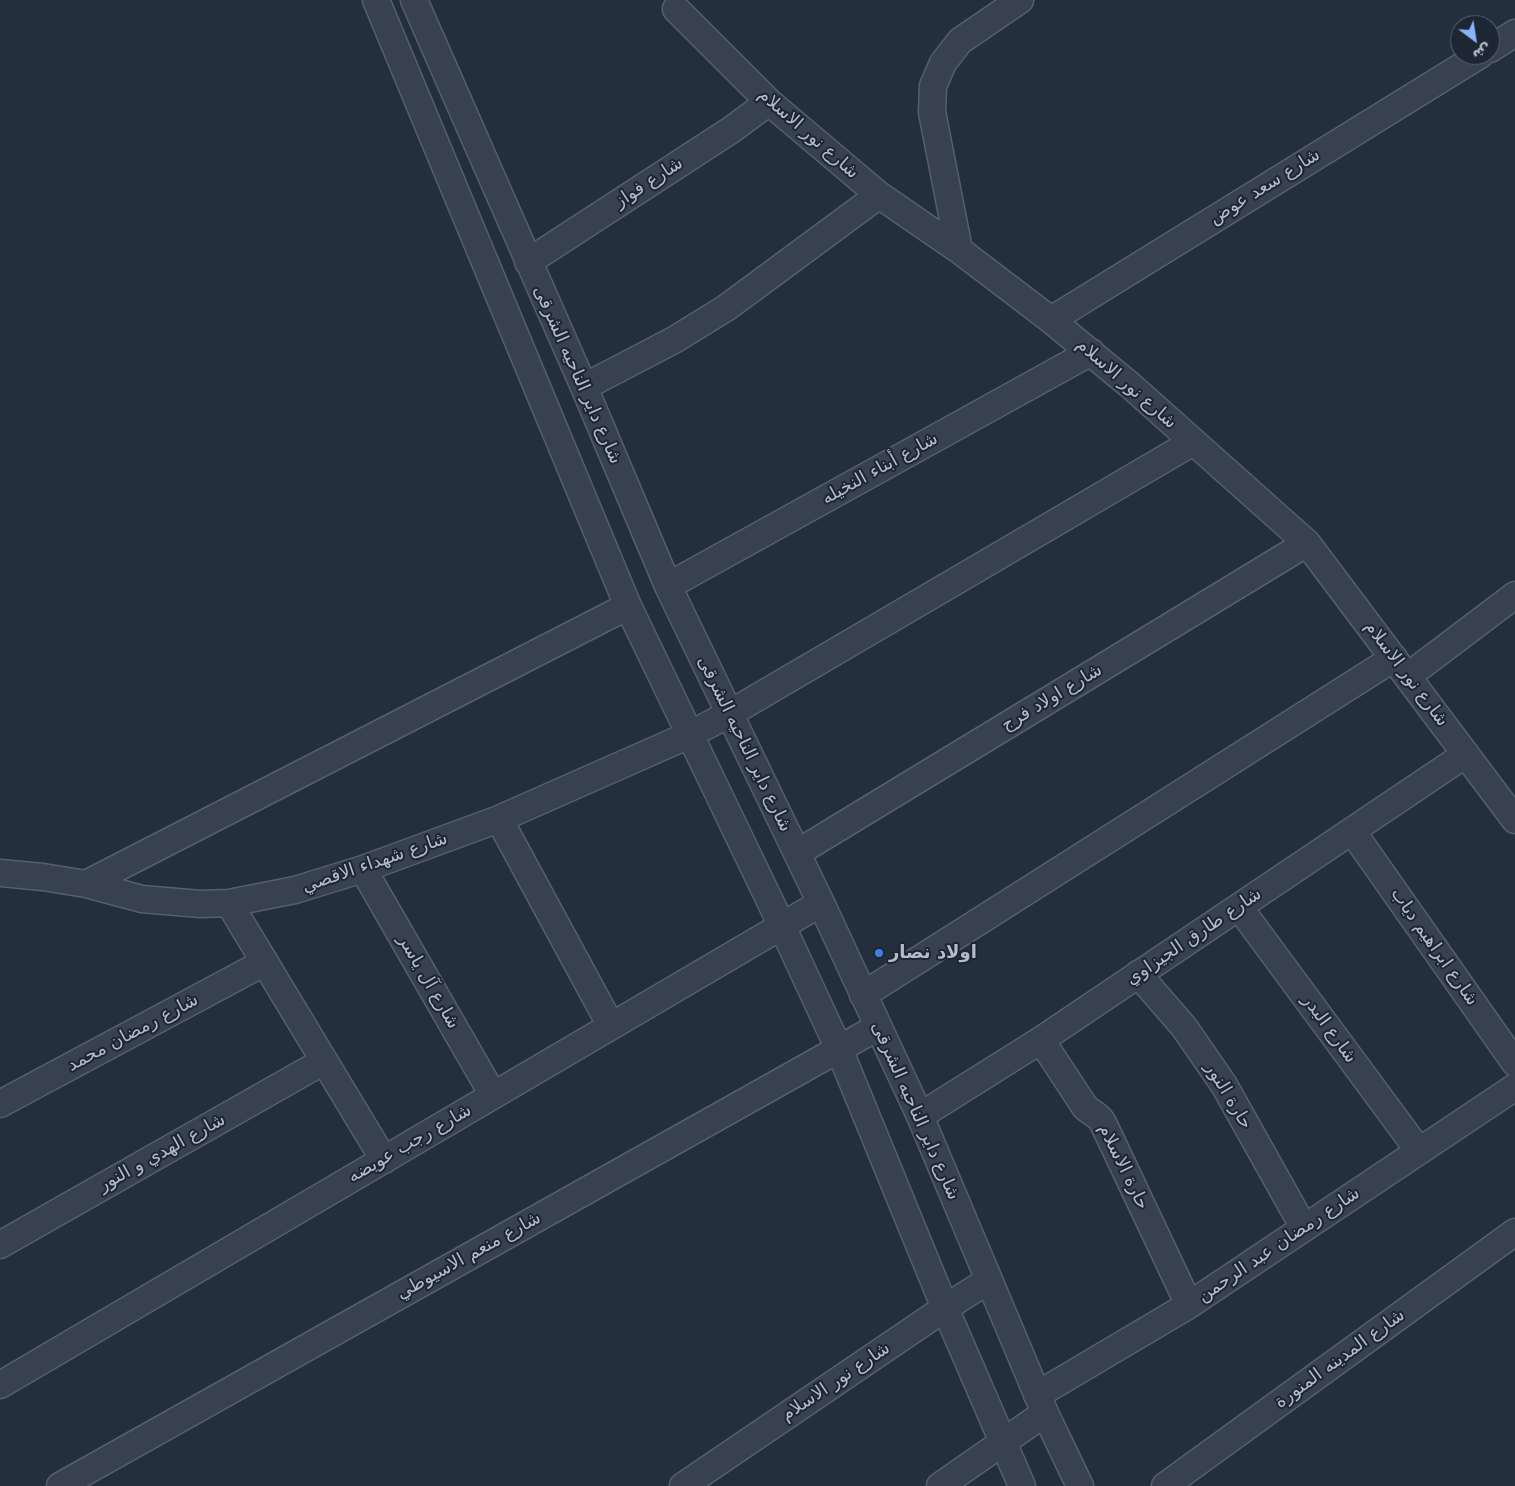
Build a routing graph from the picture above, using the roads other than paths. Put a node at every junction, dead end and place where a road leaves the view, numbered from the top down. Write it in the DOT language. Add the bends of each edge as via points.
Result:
graph roads {
  1 [pos="376,0"];
  2 [pos="414,0"];
  3 [pos="1020,0"];
  4 [pos="676,9"];
  5 [pos="1515,33"];
  6 [pos="1500,43"];
  7 [pos="1464,65"];
  8 [pos="769,102"];
  9 [pos="879,195"];
  10 [pos="959,250"];
  11 [pos="528,262"];
  12 [pos="1051,320"];
  13 [pos="1092,352"];
  14 [pos="584,387"];
  15 [pos="1193,442"];
  16 [pos="1307,543"];
  17 [pos="668,586"];
  18 [pos="1515,595"];
  19 [pos="628,606"];
  20 [pos="1401,667"];
  21 [pos="729,714"];
  22 [pos="689,734"];
  23 [pos="1466,754"];
  24 [pos="499,819"];
  25 [pos="1515,820"];
  26 [pos="1352,830"];
  27 [pos="797,853"];
  28 [pos="363,869"];
  29 [pos="0,874"];
  30 [pos="86,884"];
  31 [pos="229,903"];
  32 [pos="821,903"];
  33 [pos="1239,907"];
  34 [pos="782,926"];
  35 [pos="265,962"];
  36 [pos="1138,974"];
  37 [pos="863,995"];
  38 [pos="611,1026"];
  39 [pos="878,1026"];
  40 [pos="1041,1040"];
  41 [pos="839,1049"];
  42 [pos="324,1061"];
  43 [pos="1515,1063"];
  44 [pos="1515,1086"];
  45 [pos="493,1095"];
  46 [pos="0,1104"];
  47 [pos="920,1116"];
  48 [pos="1419,1151"];
  49 [pos="384,1160"];
  50 [pos="1304,1228"];
  51 [pos="1515,1232"];
  52 [pos="0,1245"];
  53 [pos="989,1280"];
  54 [pos="1189,1305"];
  55 [pos="945,1308"];
  56 [pos="0,1385"];
  57 [pos="1041,1404"];
  58 [pos="1002,1444"];
  59 [pos="1070,1482"];
  60 [pos="60,1486"];
  61 [pos="683,1486"];
  62 [pos="940,1486"];
  63 [pos="1022,1486"];
  64 [pos="1165,1486"];
  1 -- 19 [label="street"];
  2 -- 11 [label="street, شارع داير الناحيه الشرقى"];
  3 -- 10 [label="street" via="960,41 943,63 933,86 932,112"];
  4 -- 8 [label="street, شارع نور الاسلام"];
  5 -- 6 [label="street"];
  7 -- 12 [label="street, شارع سعد عوض"];
  8 -- 9 [label="street, شارع نور الاسلام"];
  8 -- 11 [label="street, شارع فواز"];
  9 -- 10 [label="street, شارع نور الاسلام"];
  9 -- 14 [label="street" via="726,308 674,340"];
  10 -- 12 [label="street, شارع نور الاسلام"];
  11 -- 14 [label="street, شارع داير الناحيه الشرقى"];
  12 -- 13 [label="street, شارع نور الاسلام"];
  13 -- 15 [label="street, شارع نور الاسلام"];
  13 -- 17 [label="street, شارع أبناء النخيله"];
  14 -- 17 [label="street, شارع داير الناحيه الشرقى"];
  15 -- 16 [label="street, شارع نور الاسلام"];
  15 -- 21 [label="street, شارع شهداء الاقصي"];
  16 -- 20 [label="street, شارع نور الاسلام"];
  16 -- 27 [label="street, شارع اولاد فرج"];
  17 -- 21 [label="street, شارع داير الناحيه الشرقى"];
  18 -- 20 [label="street"];
  19 -- 22 [label="street"];
  19 -- 30 [label="street"];
  20 -- 23 [label="street, شارع نور الاسلام"];
  20 -- 37 [label="street"];
  21 -- 22 [label="street, شارع شهداء الاقصي"];
  21 -- 27 [label="street, شارع داير الناحيه الشرقى"];
  22 -- 24 [label="street, شارع شهداء الاقصي"];
  22 -- 34 [label="street"];
  23 -- 25 [label="street, شارع نور الاسلام"];
  23 -- 26 [label="street, شارع طارق الجيزاوي"];
  24 -- 28 [label="street, شارع شهداء الاقصي"];
  24 -- 38 [label="street"];
  26 -- 33 [label="street, شارع طارق الجيزاوي"];
  26 -- 43 [label="street, شارع ابراهيم دياب"];
  27 -- 32 [label="street, شارع داير الناحيه الشرقى"];
  28 -- 31 [label="street, شارع شهداء الاقصي" via="295,890"];
  28 -- 45 [label="street, شارع آل ياسر"];
  29 -- 30 [label="street, شارع شهداء الاقصي"];
  30 -- 31 [label="street, شارع شهداء الاقصي" via="142,899"];
  31 -- 35 [label="street"];
  32 -- 34 [label="street, شارع رجب عويضه"];
  32 -- 37 [label="street, شارع داير الناحيه الشرقى"];
  33 -- 36 [label="street, شارع طارق الجيزاوي"];
  33 -- 48 [label="street, شارع البدر"];
  34 -- 38 [label="street, شارع رجب عويضه"];
  34 -- 41 [label="street"];
  35 -- 42 [label="street"];
  35 -- 46 [label="street, شارع رمضان محمد"];
  36 -- 40 [label="street, شارع طارق الجيزاوي"];
  36 -- 50 [label="street, حارة النور" via="1184,1027 1224,1085"];
  37 -- 39 [label="street, شارع داير الناحيه الشرقى"];
  38 -- 45 [label="street, شارع رجب عويضه"];
  39 -- 41 [label="street, شارع منعم الاسيوطي"];
  39 -- 47 [label="street, شارع داير الناحيه الشرقى"];
  40 -- 47 [label="street, شارع طارق الجيزاوي"];
  40 -- 54 [label="street, حارة الاسلام" via="1085,1107 1098,1115 1103,1123"];
  41 -- 55 [label="street"];
  41 -- 60 [label="street, شارع منعم الاسيوطي"];
  42 -- 49 [label="street"];
  42 -- 52 [label="street, شارع الهدي و النور"];
  44 -- 48 [label="street, شارع رمضان عبد الرحمن"];
  45 -- 49 [label="street, شارع رجب عويضه"];
  47 -- 53 [label="street, شارع داير الناحيه الشرقى"];
  48 -- 50 [label="street, شارع رمضان عبد الرحمن"];
  49 -- 56 [label="street, شارع رجب عويضه"];
  50 -- 54 [label="street, شارع رمضان عبد الرحمن"];
  51 -- 64 [label="street, شارع المدينه المنورة"];
  53 -- 55 [label="street, شارع نور الاسلام"];
  53 -- 57 [label="street, شارع داير الناحيه الشرقى"];
  54 -- 57 [label="street, شارع رمضان عبد الرحمن"];
  55 -- 58 [label="street"];
  55 -- 61 [label="street, شارع نور الاسلام"];
  57 -- 58 [label="street, شارع رمضان عبد الرحمن"];
  57 -- 59 [label="street, شارع داير الناحيه الشرقى"];
  58 -- 62 [label="street, شارع رمضان عبد الرحمن"];
  58 -- 63 [label="street"];
}
